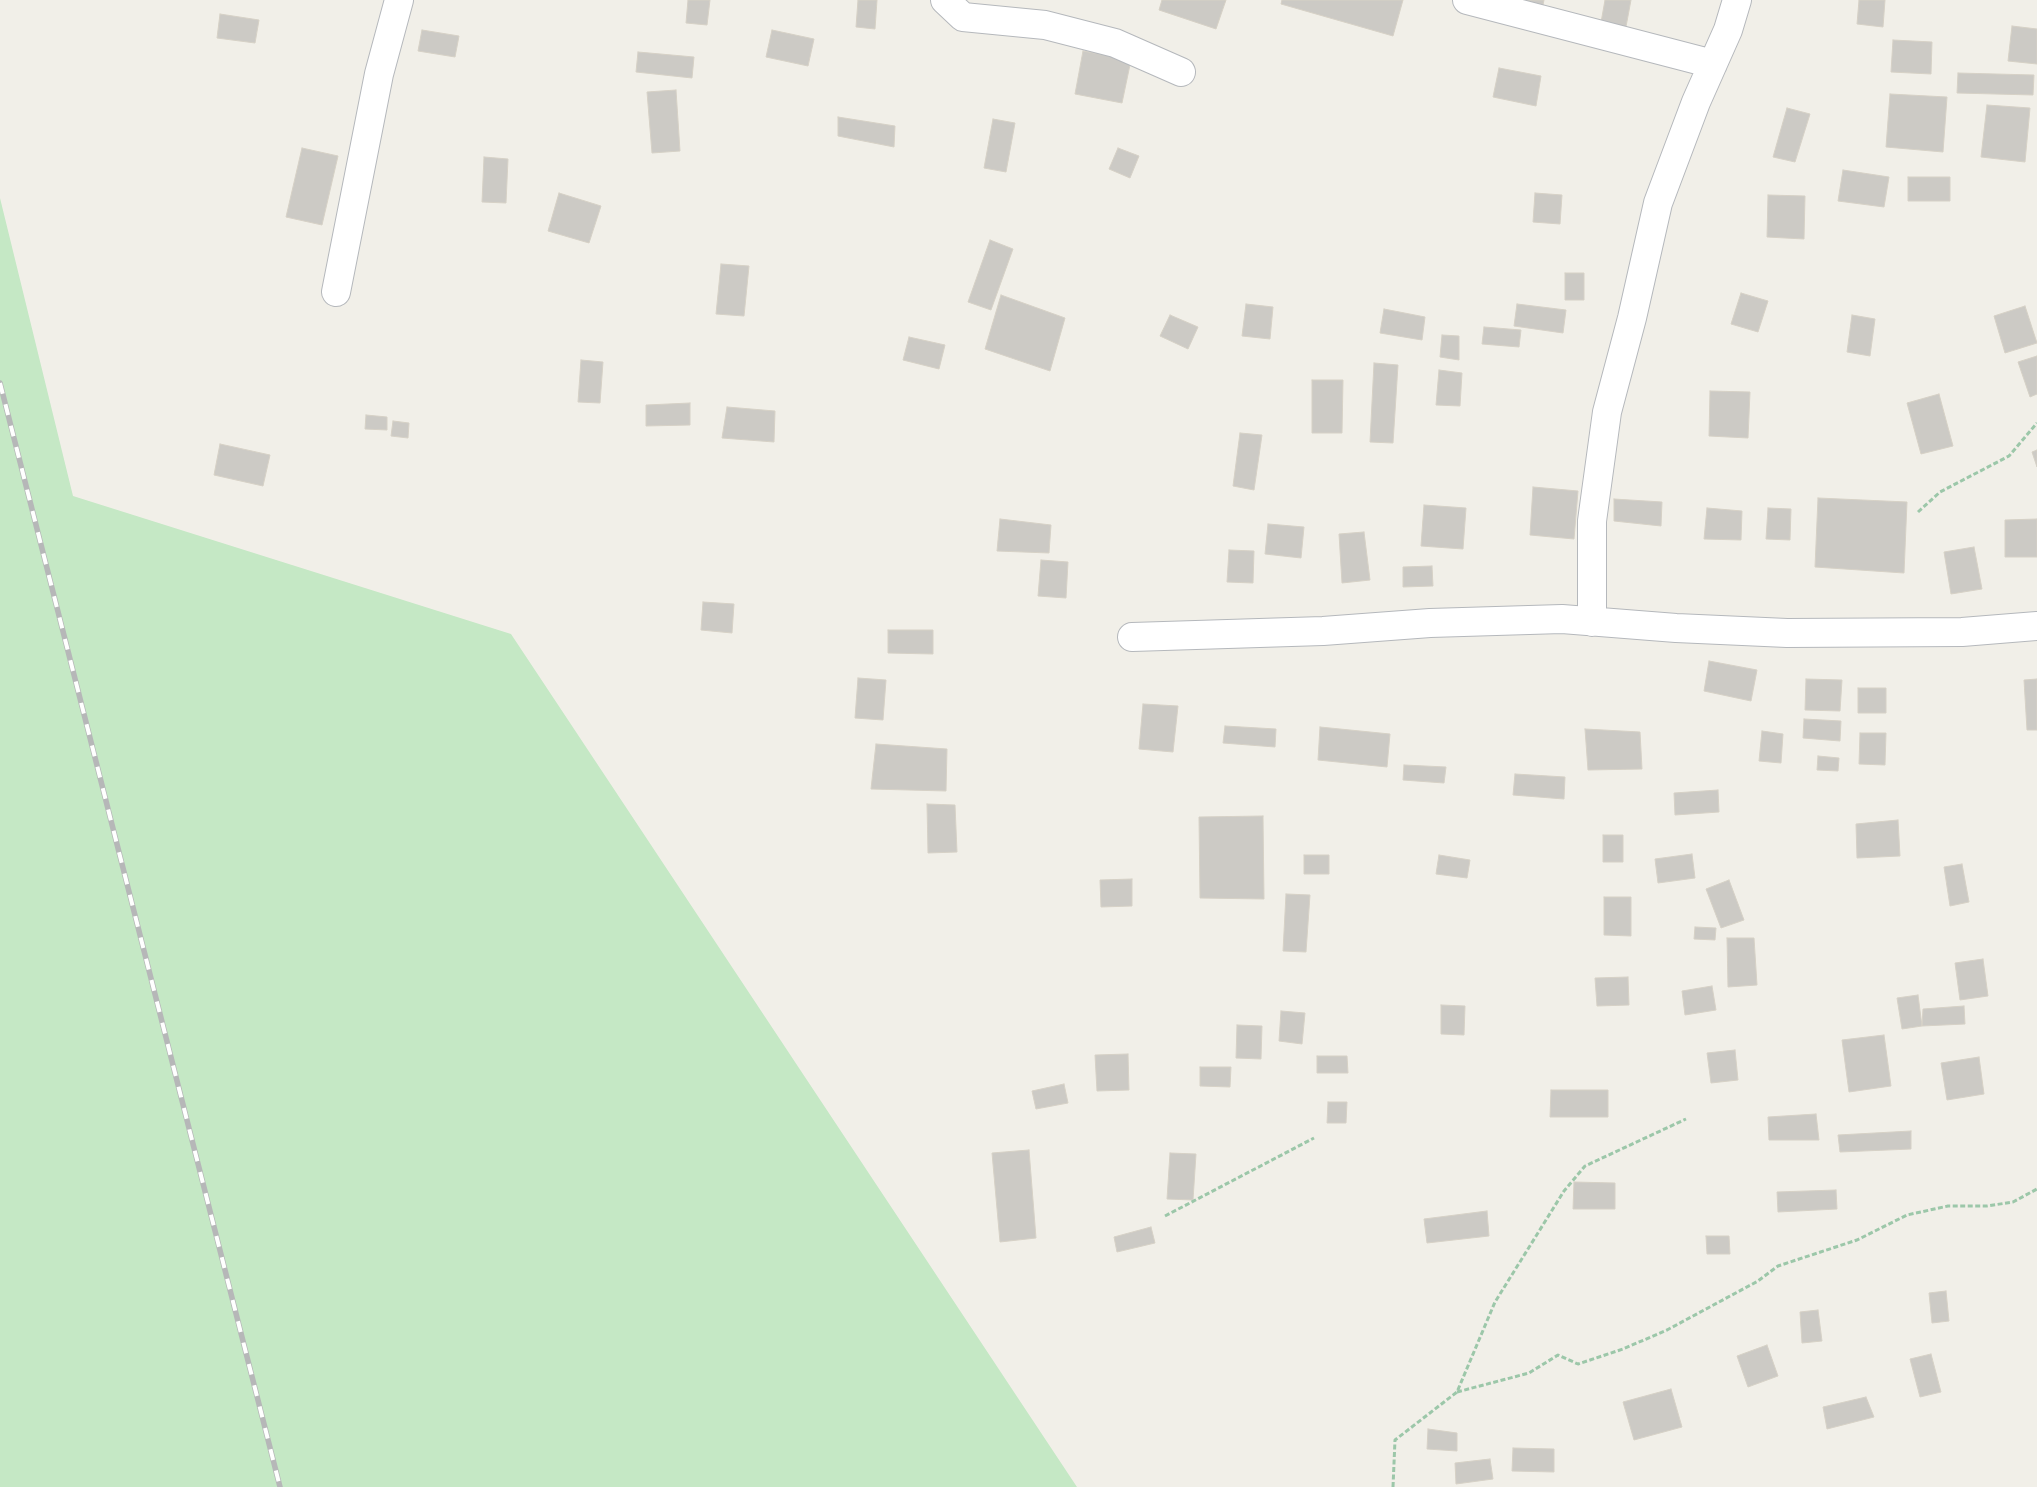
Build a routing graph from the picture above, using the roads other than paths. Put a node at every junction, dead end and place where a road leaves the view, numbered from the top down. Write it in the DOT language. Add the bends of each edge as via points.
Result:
graph roads {
  1 [pos="399,0"];
  2 [pos="945,0"];
  3 [pos="1467,0"];
  4 [pos="1737,0"];
  5 [pos="1713,64"];
  6 [pos="1181,72"];
  7 [pos="336,292"];
  8 [pos="1592,622"];
  9 [pos="2037,626"];
  10 [pos="1132,638"];
  1 -- 7 [label="street" via="379,74"];
  2 -- 6 [label="street" via="963,17 1045,25 1115,43"];
  3 -- 5 [label="street"];
  4 -- 5 [label="street"];
  5 -- 8 [label="street" via="1658,203 1607,412 1592,521"];
  8 -- 9 [label="street" via="1778,633 1880,634"];
  8 -- 10 [label="street" via="1562,619 1440,622 1323,631"];
}
